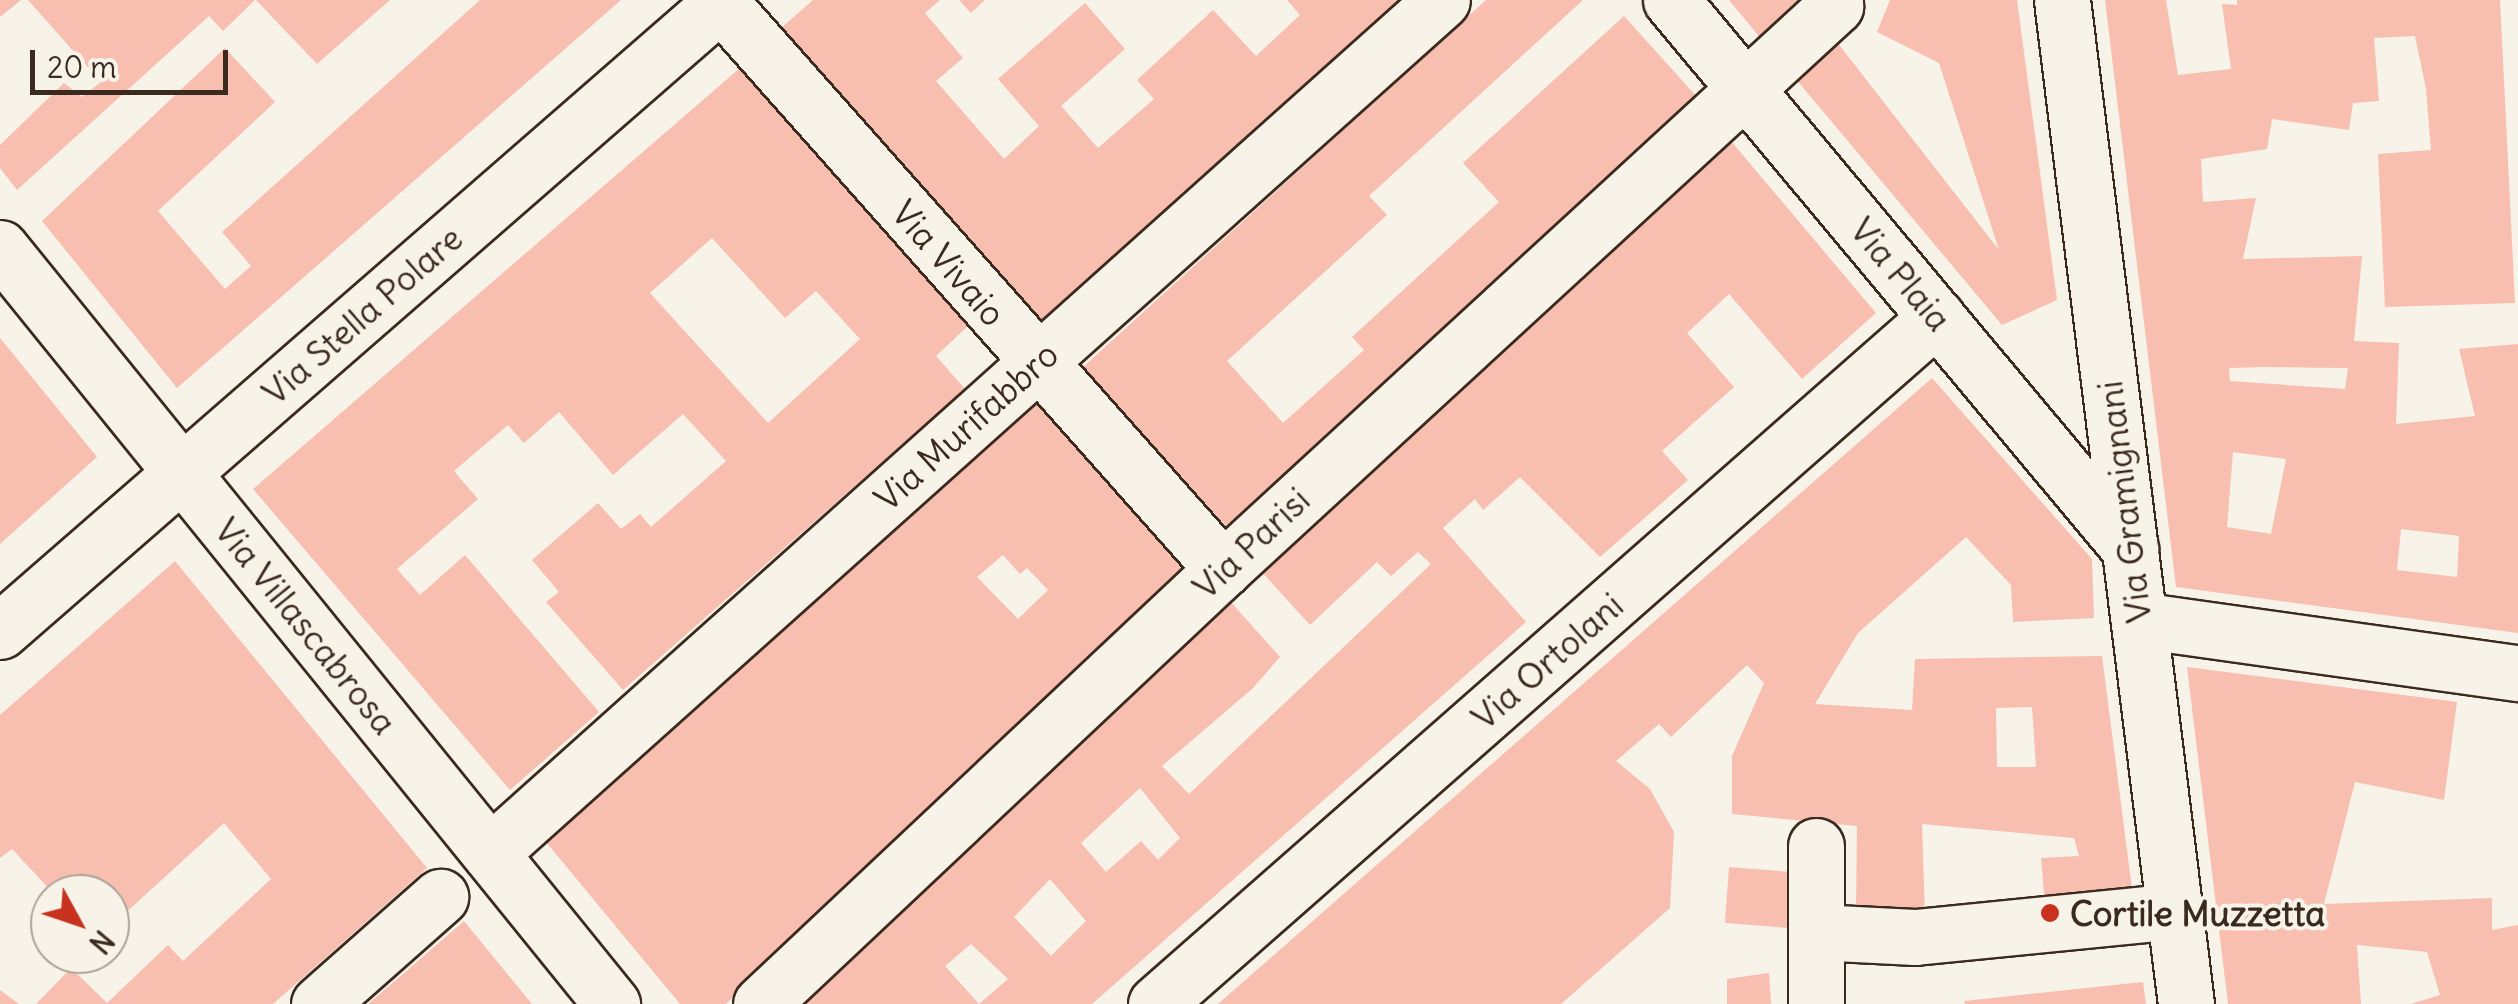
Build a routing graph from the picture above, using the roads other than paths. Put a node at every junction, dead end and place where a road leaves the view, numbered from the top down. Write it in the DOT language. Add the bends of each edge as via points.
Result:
graph roads {
  1 [pos="1442,0"];
  2 [pos="1670,0"];
  3 [pos="1835,0"];
  4 [pos="2062,0"];
  5 [pos="720,1"];
  6 [pos="1744,86"];
  7 [pos="0,248"];
  8 [pos="1938,317"];
  9 [pos="1038,362"];
  10 [pos="182,472"];
  11 [pos="2130,548"];
  12 [pos="1223,568"];
  13 [pos="2139,620"];
  14 [pos="0,631"];
  15 [pos="2518,673"];
  16 [pos="1816,846"];
  17 [pos="490,853"];
  18 [pos="440,898"];
  19 [pos="2175,912"];
  20 [pos="1816,932"];
  21 [pos="320,1004"];
  22 [pos="612,1004"];
  23 [pos="761,1004"];
  24 [pos="1156,1004"];
  25 [pos="1816,1004"];
  26 [pos="2186,1004"];
  1 -- 9 [label="street, Via Murifabbro"];
  2 -- 6 [label="street, Via Plaia"];
  3 -- 6 [label="street, Via Parisi"];
  4 -- 11 [label="street, Via Gramignani"];
  5 -- 9 [label="street, Via Vivaio"];
  5 -- 10 [label="street, Via Stella Polare"];
  6 -- 8 [label="street, Via Plaia"];
  6 -- 12 [label="street, Via Parisi"];
  7 -- 10 [label="street, Via Villascabrosa"];
  8 -- 11 [label="street, Via Plaia"];
  8 -- 24 [label="street, Via Ortolani"];
  9 -- 12 [label="street, Via Vivaio"];
  9 -- 17 [label="street, Via Murifabbro"];
  10 -- 14 [label="street, Via Stella Polare"];
  10 -- 17 [label="street, Via Villascabrosa"];
  11 -- 13 [label="street, Via Gramignani"];
  12 -- 23 [label="street, Via Parisi"];
  13 -- 15 [label="street"];
  13 -- 19 [label="street, Via Gramignani"];
  16 -- 20 [label="street"];
  17 -- 22 [label="street, Via Villascabrosa"];
  18 -- 21 [label="street"];
  19 -- 20 [label="street" via="1915,937"];
  19 -- 26 [label="street, Via Gramignani"];
  20 -- 25 [label="street"];
}
